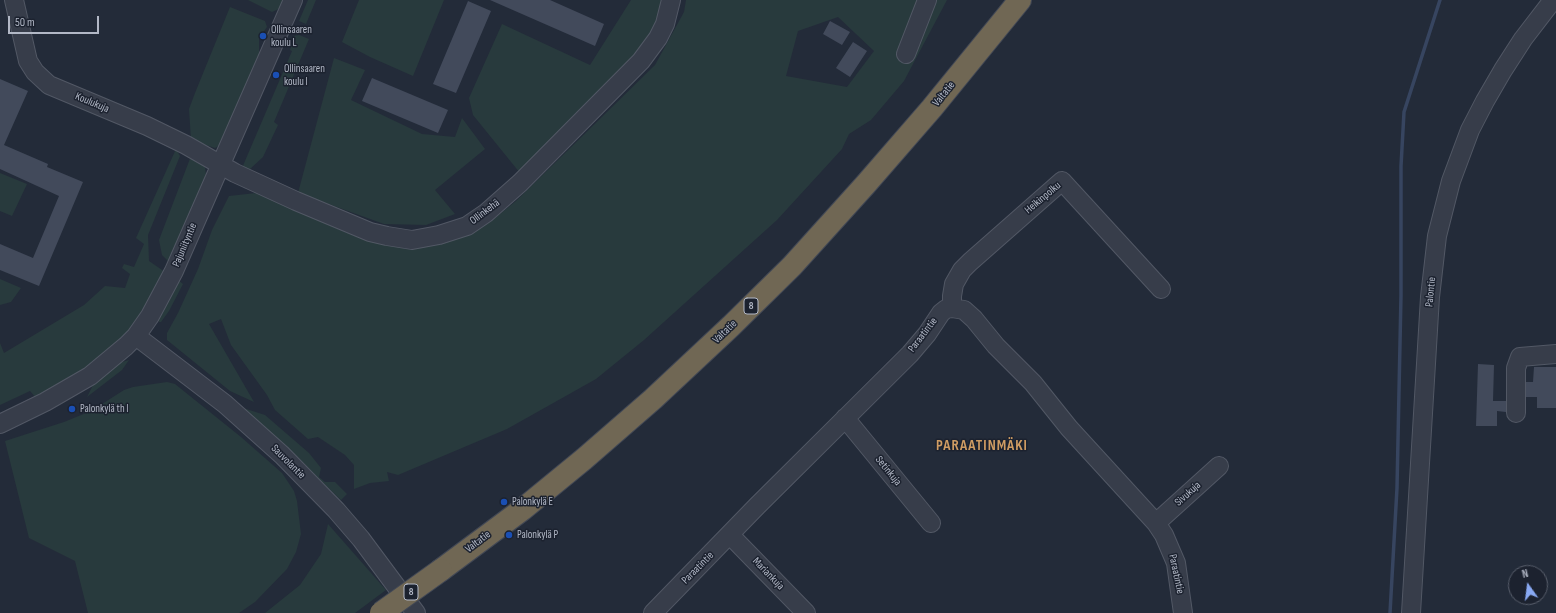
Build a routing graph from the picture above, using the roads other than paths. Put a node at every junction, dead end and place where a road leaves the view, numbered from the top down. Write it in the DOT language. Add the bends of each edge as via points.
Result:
graph roads {
  1 [pos="14,0"];
  2 [pos="293,0"];
  3 [pos="671,0"];
  4 [pos="926,0"];
  5 [pos="1020,0"];
  6 [pos="1553,0"];
  7 [pos="906,54"];
  8 [pos="220,164"];
  9 [pos="1161,289"];
  10 [pos="952,308"];
  11 [pos="136,336"];
  12 [pos="1556,354"];
  13 [pos="1516,413"];
  14 [pos="845,418"];
  15 [pos="0,424"];
  16 [pos="1219,466"];
  17 [pos="931,523"];
  18 [pos="1156,523"];
  19 [pos="730,535"];
  20 [pos="381,613"];
  21 [pos="416,613"];
  22 [pos="653,613"];
  23 [pos="806,613"];
  24 [pos="1183,613"];
  25 [pos="1411,613"];
  1 -- 8 [label="street, Koulukuja" via="28,61 41,79 49,85 180,142"];
  2 -- 8 [label="street, Pajuniityntie"];
  3 -- 8 [label="street, Ollinkehä" via="665,24 658,38 624,80 520,183 475,222 455,231 412,240 370,232 296,201"];
  4 -- 7 [label="street"];
  5 -- 20 [label="highway, Valtatie / 8, bridge" via="866,184 792,266 737,321 584,459 523,509"];
  6 -- 25 [label="street, Palontie" via="1503,70 1470,130 1451,181 1437,236 1430,297"];
  8 -- 11 [label="street, Pajuniityntie" via="165,288"];
  9 -- 10 [label="street, Heikinpolku" via="1062,181 962,270 954,284"];
  10 -- 14 [label="street, Paraatintie" via="941,313 910,354"];
  10 -- 18 [label="street, Paraatintie" via="964,310 974,319 996,346 1034,383 1069,428"];
  11 -- 15 [label="street, Pajuniityntie" via="90,376"];
  11 -- 21 [label="street, Sauvolantie" via="225,404 282,455 361,539"];
  12 -- 13 [label="street" via="1520,357 1516,368"];
  14 -- 17 [label="street, Setinkuja"];
  14 -- 19 [label="street, Paraatintie"];
  16 -- 18 [label="street, Sivukuja"];
  18 -- 24 [label="street, Paraatintie" via="1176,563"];
  19 -- 22 [label="street, Paraatintie"];
  19 -- 23 [label="street, Mariankuja"];
}
